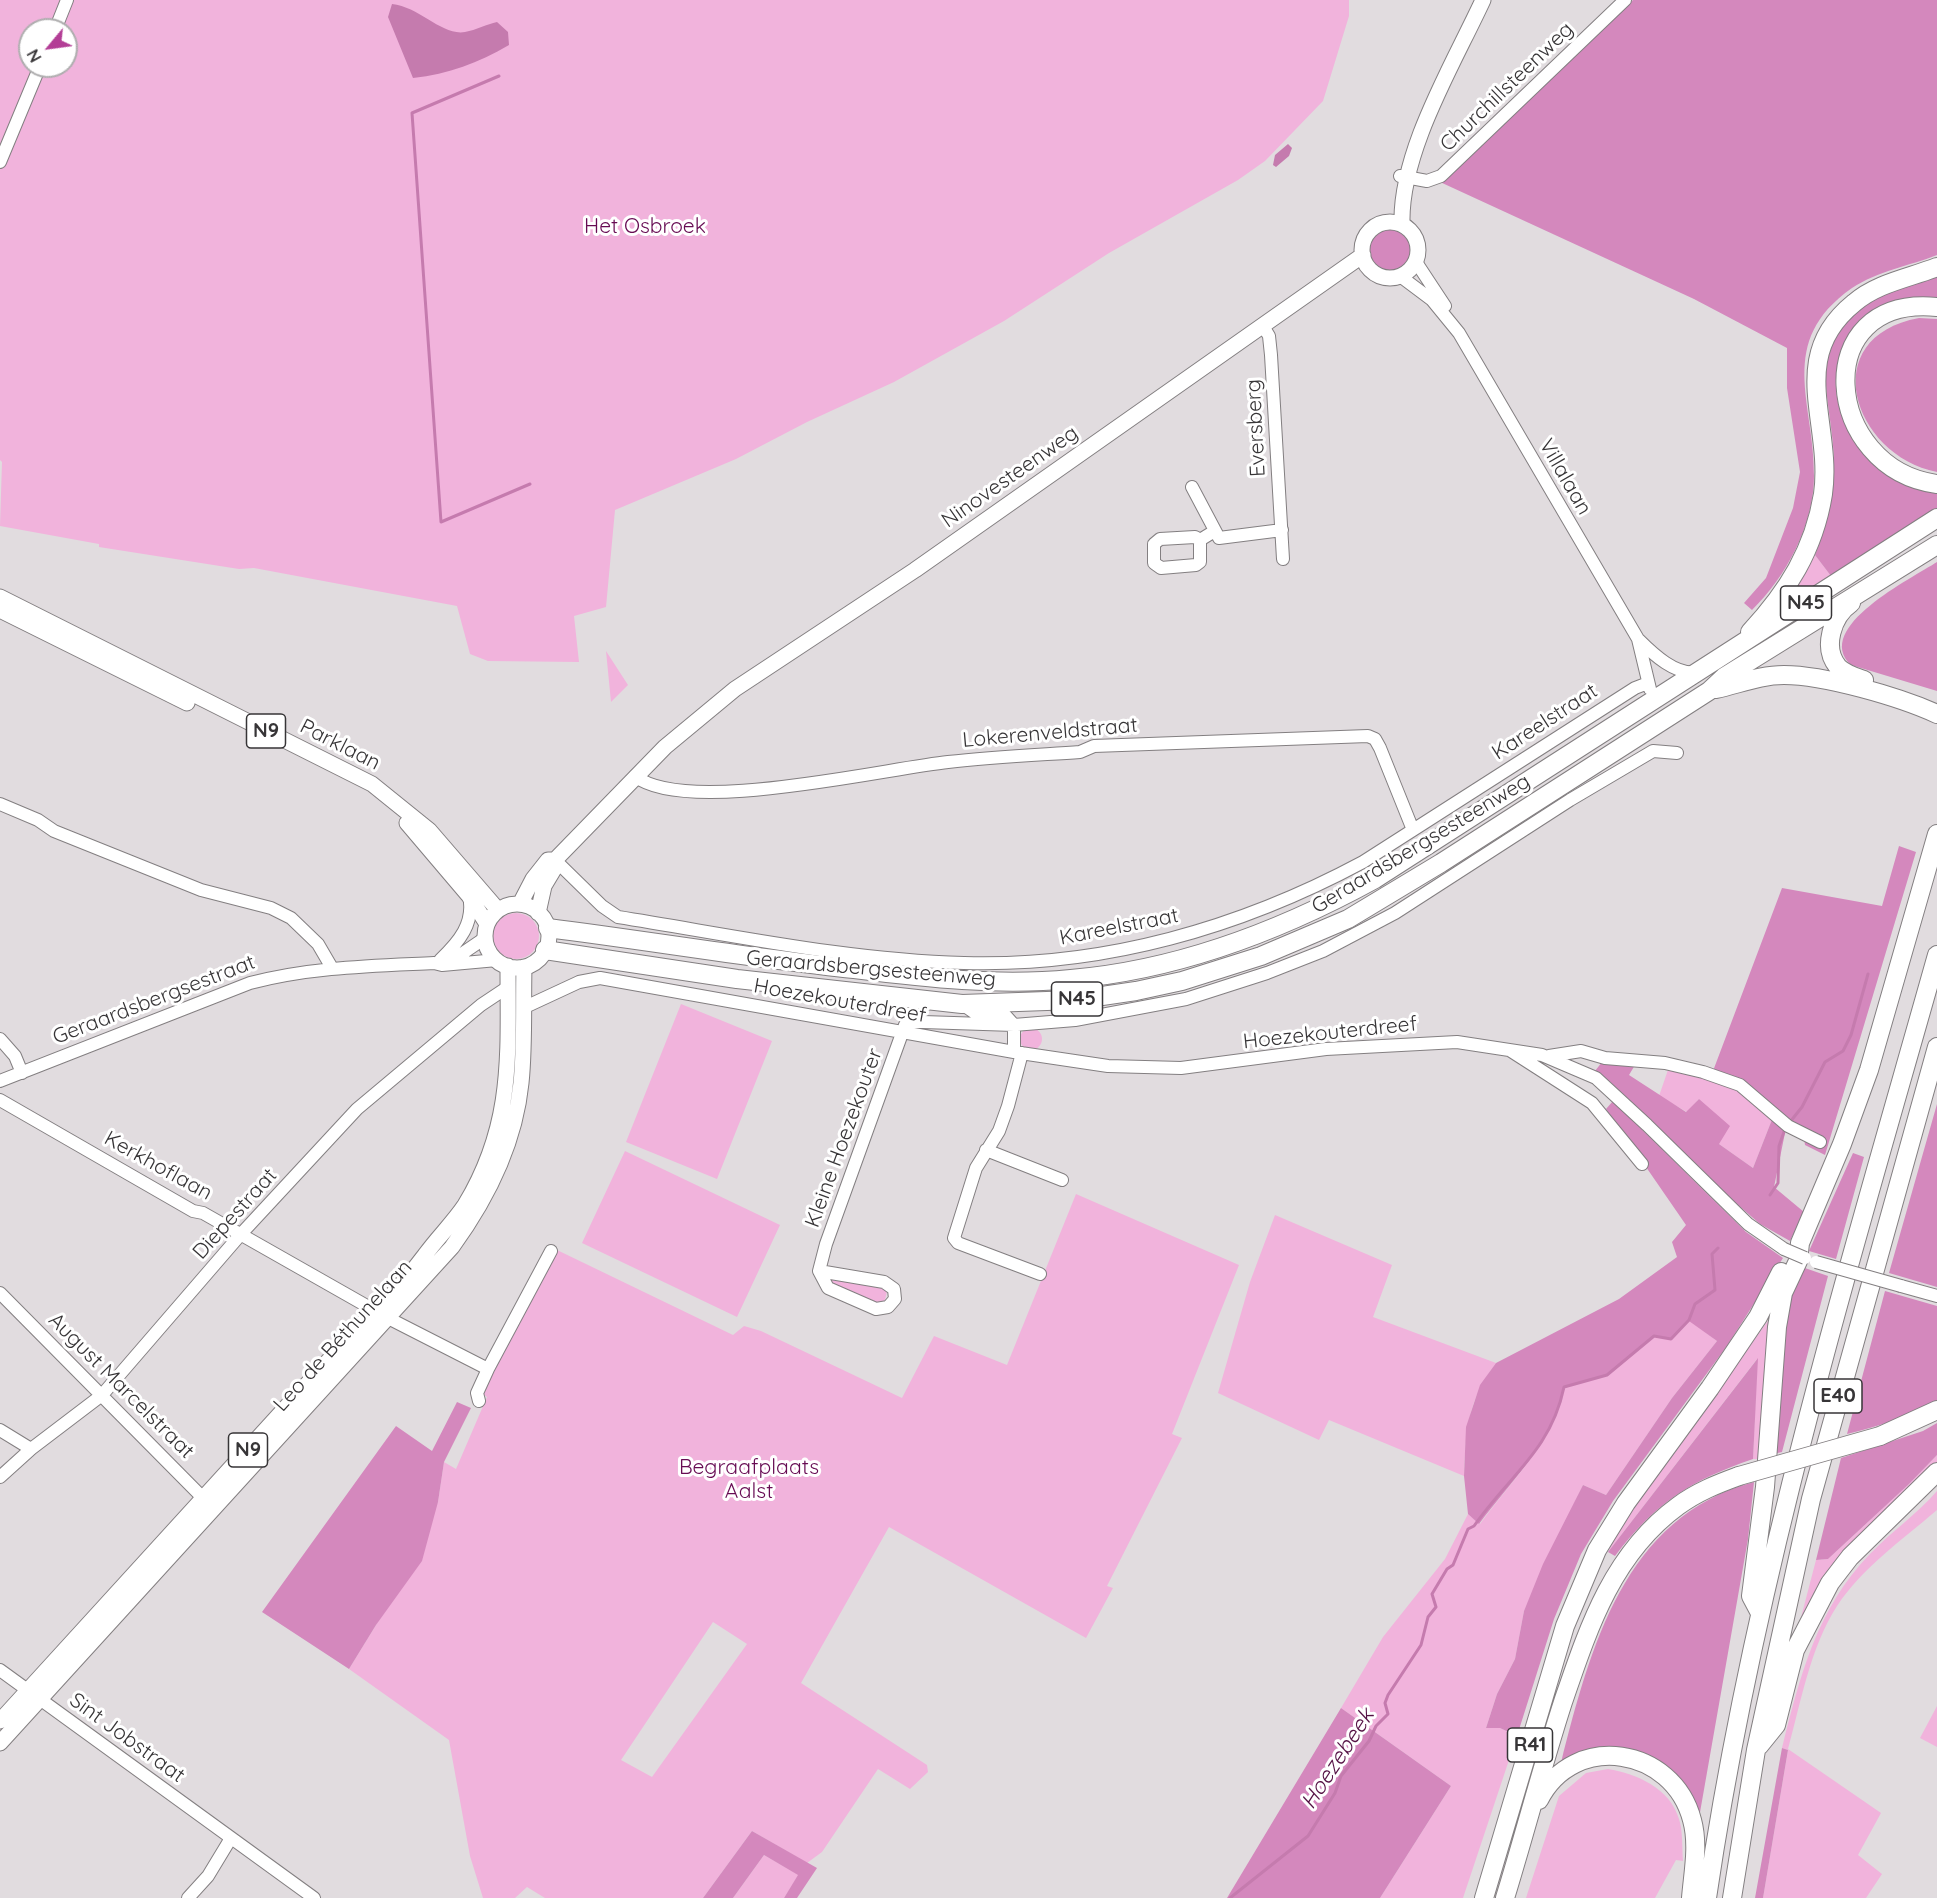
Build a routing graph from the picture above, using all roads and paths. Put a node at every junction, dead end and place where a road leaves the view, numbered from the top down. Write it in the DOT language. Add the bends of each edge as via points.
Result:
graph roads {
  1 [pos="67,0"];
  2 [pos="1483,0"];
  3 [pos="1625,0"];
  4 [pos="60,18"];
  5 [pos="35,78"];
  6 [pos="0,162"];
  7 [pos="1403,177"];
  8 [pos="1394,223"];
  9 [pos="1363,255"];
  10 [pos="1416,262"];
  11 [pos="1937,267"];
  12 [pos="1370,270"];
  13 [pos="1400,276"];
  14 [pos="1306,297"];
  15 [pos="1440,304"];
  16 [pos="1937,307"];
  17 [pos="1263,326"];
  18 [pos="1937,484"];
  19 [pos="1192,487"];
  20 [pos="1937,518"];
  21 [pos="1281,530"];
  22 [pos="1213,532"];
  23 [pos="1200,540"];
  24 [pos="1937,545"];
  25 [pos="1283,559"];
  26 [pos="1864,592"];
  27 [pos="0,597"];
  28 [pos="0,610"];
  29 [pos="1638,639"];
  30 [pos="1734,649"];
  31 [pos="1698,672"];
  32 [pos="1709,690"];
  33 [pos="1651,692"];
  34 [pos="1937,702"];
  35 [pos="1937,714"];
  36 [pos="1677,753"];
  37 [pos="635,776"];
  38 [pos="0,804"];
  39 [pos="1413,830"];
  40 [pos="1937,834"];
  41 [pos="555,860"];
  42 [pos="469,896"];
  43 [pos="520,904"];
  44 [pos="498,910"];
  45 [pos="543,920"];
  46 [pos="486,931"];
  47 [pos="545,950"];
  48 [pos="1937,955"];
  49 [pos="437,961"];
  50 [pos="502,963"];
  51 [pos="524,967"];
  52 [pos="332,968"];
  53 [pos="508,987"];
  54 [pos="962,1004"];
  55 [pos="523,1008"];
  56 [pos="1014,1025"];
  57 [pos="907,1027"];
  58 [pos="0,1039"];
  59 [pos="1937,1047"];
  60 [pos="1507,1048"];
  61 [pos="1018,1053"];
  62 [pos="1548,1056"];
  63 [pos="22,1072"];
  64 [pos="0,1081"];
  65 [pos="0,1100"];
  66 [pos="1820,1142"];
  67 [pos="986,1150"];
  68 [pos="1642,1164"];
  69 [pos="1062,1180"];
  70 [pos="241,1234"];
  71 [pos="551,1251"];
  72 [pos="1801,1253"];
  73 [pos="819,1272"];
  74 [pos="1040,1275"];
  75 [pos="0,1293"];
  76 [pos="1937,1296"];
  77 [pos="383,1314"];
  78 [pos="488,1369"];
  79 [pos="102,1395"];
  80 [pos="479,1401"];
  81 [pos="1937,1410"];
  82 [pos="0,1430"];
  83 [pos="30,1449"];
  84 [pos="1937,1473"];
  85 [pos="0,1478"];
  86 [pos="208,1504"];
  87 [pos="1760,1613"];
  88 [pos="0,1670"];
  89 [pos="35,1695"];
  90 [pos="0,1721"];
  91 [pos="0,1743"];
  92 [pos="1756,1750"];
  93 [pos="1530,1818"];
  94 [pos="231,1838"];
  95 [pos="188,1898"];
  96 [pos="314,1898"];
  97 [pos="1484,1898"];
  98 [pos="1505,1898"];
  99 [pos="1691,1898"];
  100 [pos="1707,1898"];
  101 [pos="1732,1898"];
  1 -- 4 [label="street"];
  2 -- 7 [label="main road"];
  3 -- 7 [label="street, Churchillsteenweg" via="1441,176 1427,181"];
  5 -- 6 [label="street"];
  7 -- 8 [label="main road"];
  8 -- 9 [label="main road" via="1370,230 1362,246"];
  8 -- 10 [label="main road" via="1415,236"];
  9 -- 12 [label="main road"];
  9 -- 14 [label="main road, Ninovesteenweg"];
  10 -- 13 [label="main road"];
  10 -- 15 [label="street, Villalaan"];
  11 -- 30 [label="highway" via="1867,293 1842,314 1825,340 1815,379 1825,450 1823,493 1815,530 1792,580"];
  12 -- 13 [label="main road" via="1384,277"];
  12 -- 14 [label="main road, Ninovesteenweg"];
  13 -- 15 [label="street, Villalaan"];
  14 -- 17 [label="main road, Ninovesteenweg"];
  15 -- 29 [label="street, Villalaan" via="1457,325"];
  16 -- 18 [label="highway" via="1894,311 1864,331 1849,354 1844,383 1850,416 1869,446 1897,469"];
  17 -- 21 [label="street, Eversberg" via="1269,336 1271,355"];
  17 -- 37 [label="main road, Ninovesteenweg" via="915,570 735,689 680,732"];
  19 -- 22 [label="street"];
  20 -- 30 [label="highway, Geraardsbergsesteenweg / N45"];
  21 -- 22 [label="street" via="1223,539"];
  21 -- 25 [label="street, Eversberg"];
  22 -- 23 [label="street"];
  24 -- 26 [label="highway, Geraardsbergsesteenweg / N45"];
  26 -- 32 [label="highway, Geraardsbergsesteenweg / N45"];
  26 -- 34 [label="highway" via="1845,607 1836,621 1830,642 1835,663 1858,678"];
  27 -- 44 [label="main road, Parklaan / N9" via="372,784 429,830"];
  28 -- 42 [label="main road, Parklaan / N9" via="371,795 407,823"];
  29 -- 31 [label="street, Villalaan" via="1657,658 1689,673"];
  29 -- 33 [label="street, Villalaan"];
  30 -- 31 [label="highway, Geraardsbergsesteenweg / N45"];
  31 -- 33 [label="highway, Geraardsbergsesteenweg / N45"];
  32 -- 35 [label="highway" via="1758,677 1811,677 1839,682"];
  32 -- 54 [label="highway, Geraardsbergsesteenweg / N45" via="1385,898 1316,934 1223,970 1136,991 1075,1000"];
  33 -- 39 [label="street, Kareelstraat" via="1635,688"];
  33 -- 45 [label="highway, Geraardsbergsesteenweg / N45" via="1402,862 1338,899 1216,949 1131,970 1071,979 963,982 740,956"];
  36 -- 56 [label="street, Hoezekouterdreef" via="1653,751 1395,913 1323,951 1186,999 1138,1010"];
  37 -- 39 [label="street, Lokerenveldstraat" via="645,784 670,790 745,792 949,762 1080,752 1094,746 1368,736 1380,748"];
  37 -- 41 [label="main road"];
  38 -- 52 [label="street" via="54,831 201,890 271,908 291,918 318,944"];
  39 -- 41 [label="street, Kareelstraat" via="1320,885 1245,916 1128,949 1021,962 963,963 863,954 618,917"];
  40 -- 72 [label="highway" via="1869,1070"];
  41 -- 43 [label="main road" via="548,860 536,875"];
  41 -- 45 [label="main road" via="556,866 544,886"];
  42 -- 46 [label="main road, Parklaan / N9"];
  42 -- 49 [label="street" via="471,916 467,925 458,941"];
  43 -- 44 [label="main road"];
  43 -- 45 [label="main road"];
  44 -- 46 [label="main road"];
  45 -- 47 [label="main road"];
  46 -- 49 [label="street, Geraardsbergsestraat" via="463,953"];
  46 -- 50 [label="main road" via="489,952"];
  47 -- 51 [label="main road" via="535,963"];
  47 -- 54 [label="highway, Geraardsbergsesteenweg / N45" via="737,979"];
  48 -- 87 [label="highway, E40" via="1814,1392"];
  49 -- 50 [label="street, Geraardsbergsestraat" via="442,965"];
  49 -- 52 [label="street, Geraardsbergsestraat"];
  50 -- 51 [label="main road"];
  50 -- 53 [label="main road, Leo de Béthunelaan / N9"];
  51 -- 55 [label="main road, Leo de Béthunelaan / N9"];
  52 -- 63 [label="street, Geraardsbergsestraat" via="250,983"];
  53 -- 70 [label="street, Diepestraat" via="357,1109"];
  53 -- 77 [label="main road, Leo de Béthunelaan / N9" via="509,1056 498,1130 483,1169 455,1220"];
  54 -- 56 [label="street" via="975,1013 1005,1015"];
  55 -- 57 [label="street, Hoezekouterdreef" via="579,982 600,978"];
  55 -- 77 [label="main road, Leo de Béthunelaan / N9" via="521,1084 507,1143 490,1186 474,1218 452,1247"];
  56 -- 57 [label="street, Hoezekouterdreef"];
  56 -- 61 [label="street"];
  57 -- 61 [label="street, Hoezekouterdreef"];
  57 -- 73 [label="street, Kleine Hoezekouter"];
  58 -- 63 [label="street" via="15,1056"];
  59 -- 92 [label="highway, E40" via="1811,1499"];
  60 -- 61 [label="street, Hoezekouterdreef" via="1457,1042 1390,1044 1153,1068"];
  60 -- 62 [label="street, Hoezekouterdreef"];
  60 -- 68 [label="street, Hoezekouterdreef" via="1592,1103"];
  61 -- 67 [label="street" via="1005,1114"];
  62 -- 66 [label="street, Hoezekouterdreef" via="1581,1051 1703,1072 1740,1085 1788,1126"];
  62 -- 72 [label="street, Hoezekouterdreef" via="1596,1078 1748,1224"];
  63 -- 64 [label="street, Geraardsbergsestraat"];
  65 -- 70 [label="street, Kerkhoflaan" via="150,1187"];
  67 -- 69 [label="street"];
  67 -- 74 [label="street" via="976,1167 954,1233 955,1241"];
  70 -- 77 [label="street, Kerkhoflaan"];
  70 -- 79 [label="street, Diepestraat"];
  71 -- 78 [label="street"];
  72 -- 76 [label="street, Hoezekouterdreef, bridge"];
  72 -- 87 [label="highway" via="1783,1293 1777,1327 1766,1487 1751,1596"];
  72 -- 97 [label="highway, R41" via="1789,1254 1752,1326 1608,1531 1581,1584"];
  73 -- 73 [label="street" via="828,1288 876,1308 888,1307 895,1299 894,1289 884,1282"];
  75 -- 79 [label="street, August Marcelstraat"];
  77 -- 78 [label="street, Kerkhoflaan"];
  77 -- 86 [label="main road, Leo de Béthunelaan / N9"];
  78 -- 80 [label="street" via="477,1393"];
  79 -- 83 [label="street, Diepestraat"];
  79 -- 86 [label="street, August Marcelstraat"];
  81 -- 93 [label="highway, R41, bridge" via="1880,1436 1738,1476 1699,1492 1662,1520 1631,1553 1589,1624"];
  82 -- 83 [label="street"];
  83 -- 85 [label="street, Diepestraat"];
  84 -- 92 [label="highway" via="1850,1557 1830,1583 1795,1650 1776,1725"];
  86 -- 89 [label="main road, Leo de Béthunelaan / N9"];
  87 -- 100 [label="highway, E40"];
  88 -- 89 [label="street, Sint Jobstraat"];
  89 -- 90 [label="main road, N9"];
  89 -- 91 [label="main road, N9"];
  89 -- 94 [label="street, Sint Jobstraat"];
  92 -- 101 [label="highway, E40"];
  93 -- 98 [label="highway, R41"];
  93 -- 99 [label="highway" via="1546,1786 1564,1769 1584,1759 1616,1756 1643,1763 1675,1787 1692,1821 1695,1849"];
  94 -- 95 [label="street" via="208,1876"];
  94 -- 96 [label="street, Sint Jobstraat"];
}
